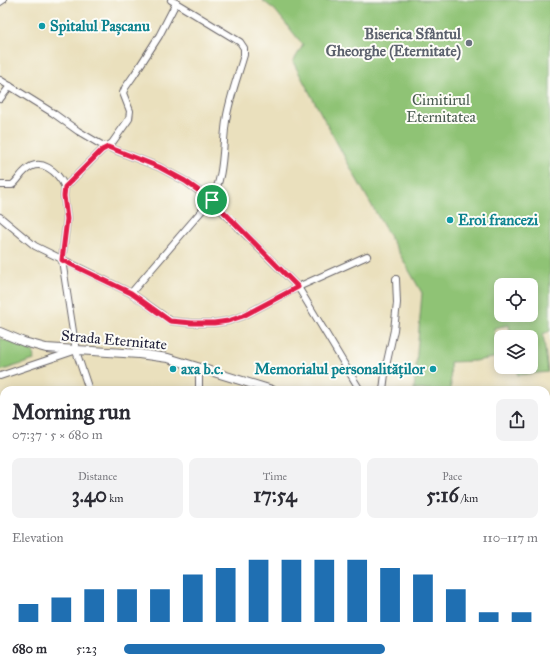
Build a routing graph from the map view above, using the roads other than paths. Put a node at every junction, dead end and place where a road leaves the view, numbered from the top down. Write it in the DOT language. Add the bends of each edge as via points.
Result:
graph roads {
  1 [pos="3,0"];
  2 [pos="0,2"];
  3 [pos="173,2"];
  4 [pos="0,80"];
  5 [pos="10,86"];
  6 [pos="0,99"];
  7 [pos="108,147"];
  8 [pos="0,185"];
  9 [pos="65,187"];
  10 [pos="212,200"];
  11 [pos="0,217"];
  12 [pos="367,256"];
  13 [pos="62,260"];
  14 [pos="396,279"];
  15 [pos="298,287"];
  16 [pos="131,293"];
  17 [pos="0,332"];
  18 [pos="76,350"];
  19 [pos="199,367"];
  20 [pos="0,376"];
  21 [pos="88,386"];
  22 [pos="199,386"];
  23 [pos="248,386"];
  24 [pos="358,386"];
  25 [pos="384,386"];
  1 -- 2 [label="street"];
  3 -- 7 [label="street" via="159,36 125,88 123,93 130,111 129,119"];
  3 -- 10 [label="street" via="240,42 244,48 226,121 223,163"];
  4 -- 5 [label="street"];
  5 -- 6 [label="street"];
  5 -- 7 [label="street" via="53,112 78,131"];
  7 -- 9 [label="street"];
  7 -- 10 [label="street" via="159,167"];
  8 -- 9 [label="street" via="12,185 30,167 38,164 51,169"];
  9 -- 13 [label="street" via="67,219"];
  10 -- 15 [label="street"];
  10 -- 16 [label="street"];
  11 -- 13 [label="street" via="35,246"];
  12 -- 15 [label="street"];
  13 -- 16 [label="street"];
  13 -- 18 [label="street"];
  14 -- 25 [label="street" via="395,323"];
  15 -- 16 [label="street" via="243,316 214,323 170,321"];
  15 -- 24 [label="street"];
  17 -- 18 [label="street, Strada Eternitate" via="35,346"];
  18 -- 19 [label="street, Strada Eternitate" via="157,356"];
  18 -- 20 [label="street"];
  18 -- 21 [label="street"];
  19 -- 22 [label="street"];
  19 -- 23 [label="street, Strada Eternitate"];
}
